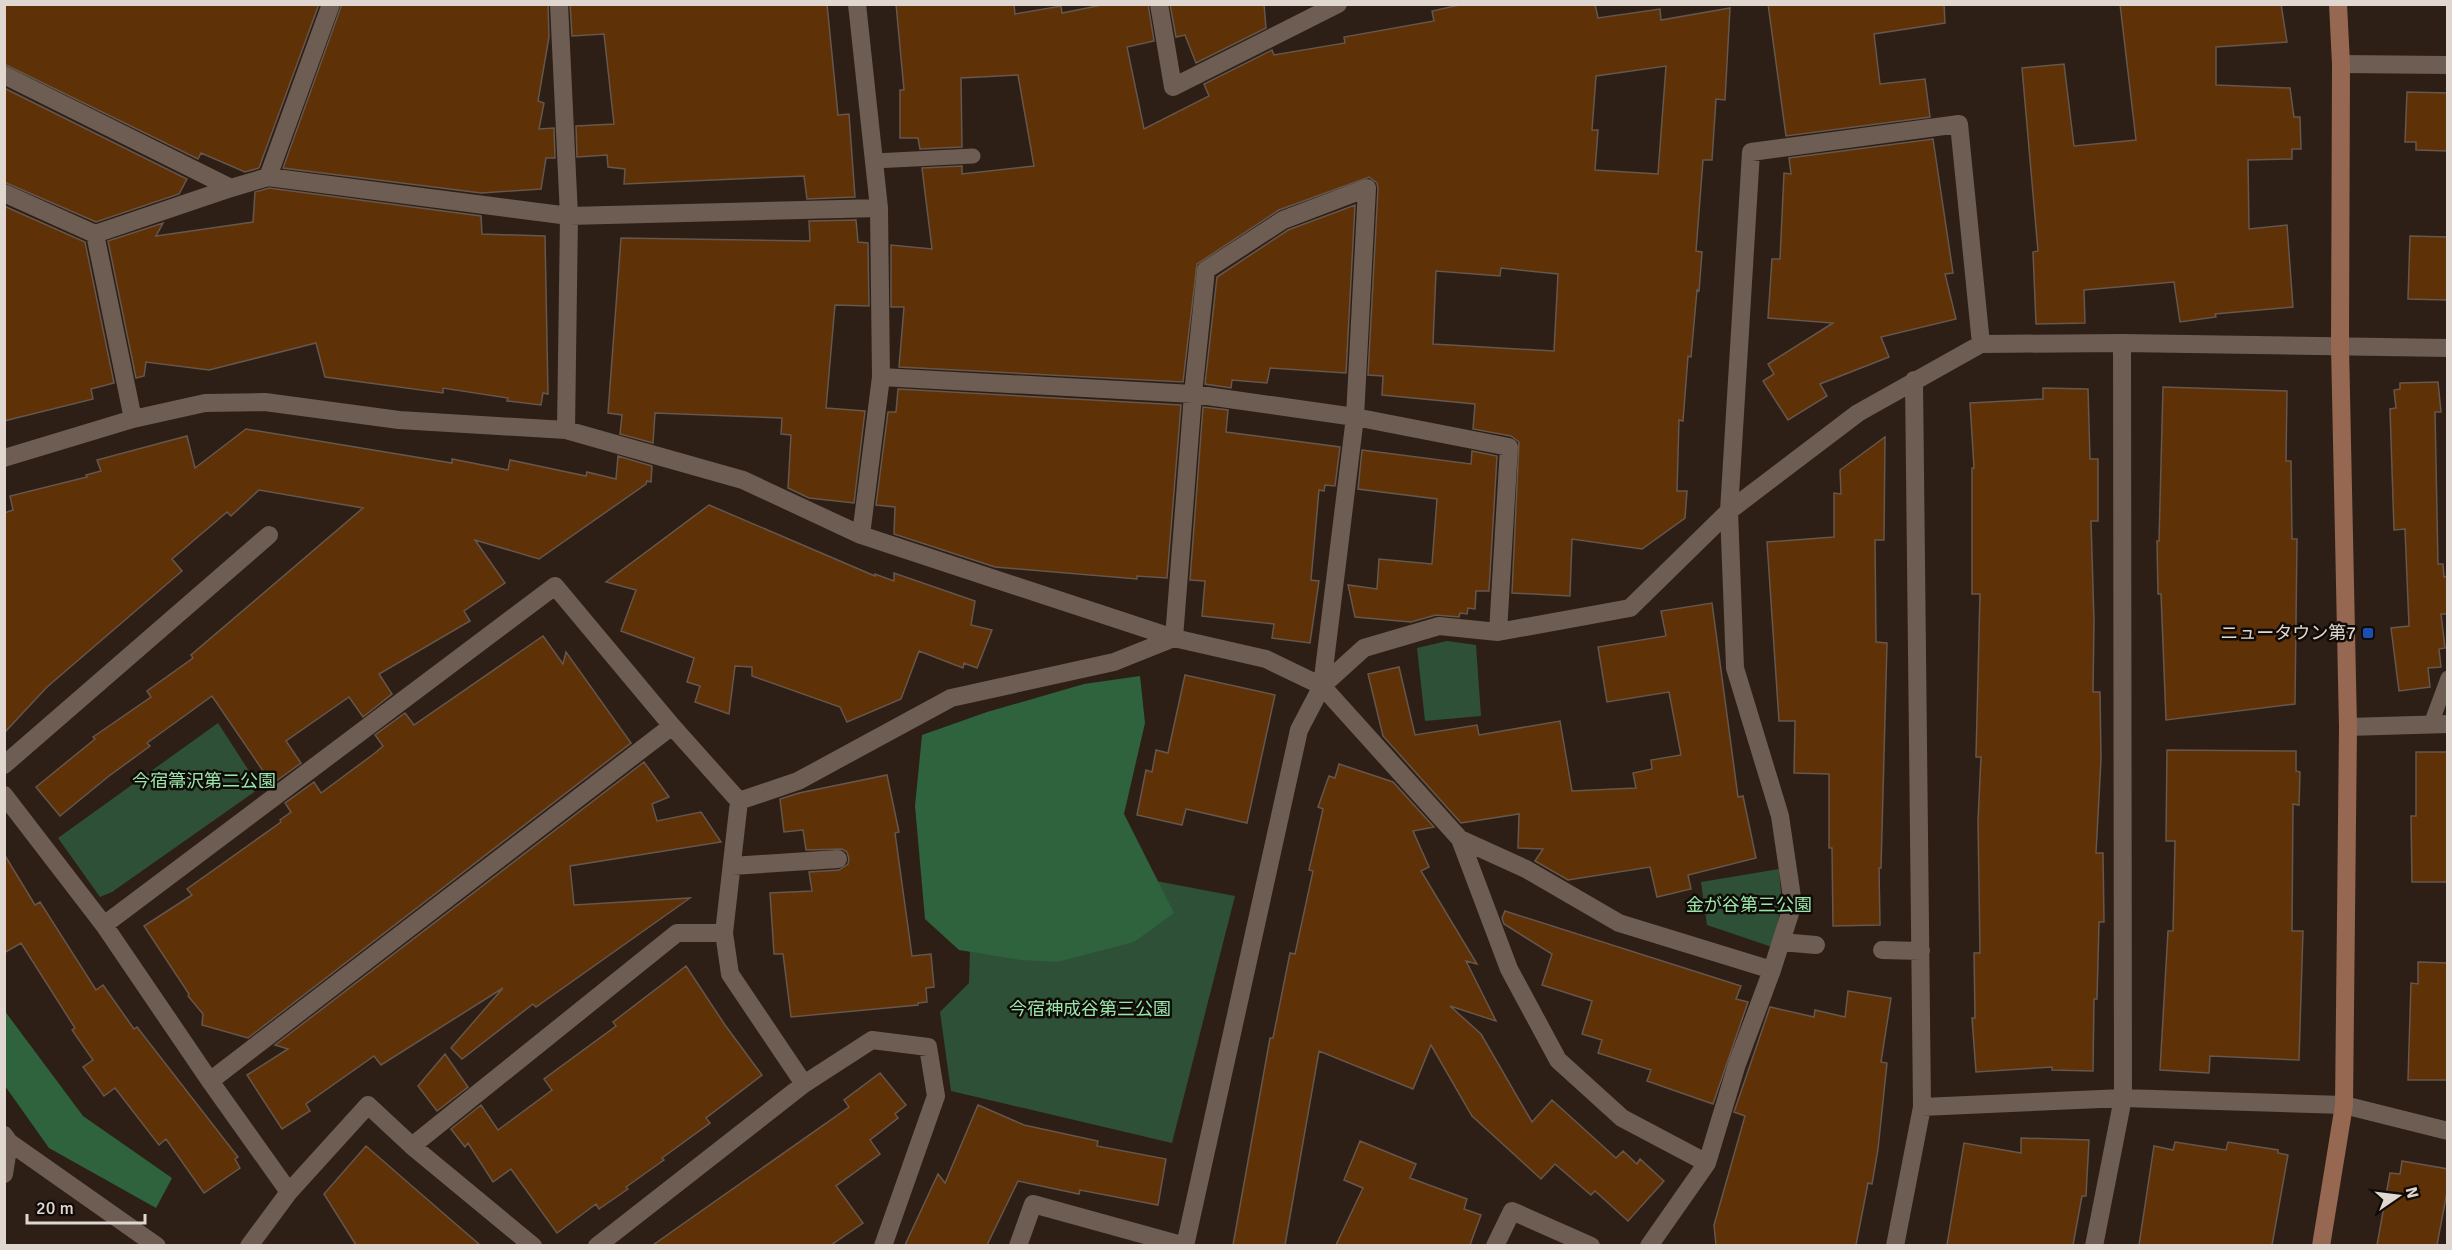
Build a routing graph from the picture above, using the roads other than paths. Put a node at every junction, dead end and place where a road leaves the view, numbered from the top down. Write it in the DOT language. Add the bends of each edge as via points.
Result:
graph roads {
  1 [pos="331,4"];
  2 [pos="559,4"];
  3 [pos="857,4"];
  4 [pos="1159,4"];
  5 [pos="1338,4"];
  6 [pos="2338,4"];
  7 [pos="2341,64"];
  8 [pos="2448,65"];
  9 [pos="4,75"];
  10 [pos="973,156"];
  11 [pos="874,161"];
  12 [pos="268,177"];
  13 [pos="231,188"];
  14 [pos="4,193"];
  15 [pos="879,208"];
  16 [pos="569,216"];
  17 [pos="94,234"];
  18 [pos="2122,343"];
  19 [pos="1981,344"];
  20 [pos="2340,346"];
  21 [pos="2448,348"];
  22 [pos="881,378"];
  23 [pos="1914,380"];
  24 [pos="1193,394"];
  25 [pos="1355,417"];
  26 [pos="132,419"];
  27 [pos="566,430"];
  28 [pos="4,458"];
  29 [pos="1729,511"];
  30 [pos="861,535"];
  31 [pos="270,536"];
  32 [pos="1498,633"];
  33 [pos="1174,638"];
  34 [pos="2448,678"];
  35 [pos="1322,686"];
  36 [pos="2439,724"];
  37 [pos="672,726"];
  38 [pos="2348,727"];
  39 [pos="4,765"];
  40 [pos="4,795"];
  41 [pos="739,801"];
  42 [pos="1460,839"];
  43 [pos="838,859"];
  44 [pos="732,866"];
  45 [pos="104,925"];
  46 [pos="724,933"];
  47 [pos="1781,942"];
  48 [pos="1816,945"];
  49 [pos="1882,950"];
  50 [pos="1921,951"];
  51 [pos="1772,970"];
  52 [pos="210,1081"];
  53 [pos="804,1084"];
  54 [pos="2123,1098"];
  55 [pos="2344,1105"];
  56 [pos="1922,1107"];
  57 [pos="2448,1131"];
  58 [pos="7,1139"];
  59 [pos="412,1146"];
  60 [pos="1707,1163"];
  61 [pos="4,1174"];
  62 [pos="289,1192"];
  63 [pos="157,1245"];
  64 [pos="249,1245"];
  65 [pos="532,1245"];
  66 [pos="597,1245"];
  67 [pos="883,1245"];
  68 [pos="1018,1245"];
  69 [pos="1185,1245"];
  70 [pos="1495,1245"];
  71 [pos="1591,1245"];
  72 [pos="1649,1245"];
  73 [pos="1895,1245"];
  74 [pos="2094,1245"];
  75 [pos="2321,1245"];
  1 -- 12 [label="street"];
  2 -- 16 [label="street"];
  3 -- 11 [label="street"];
  4 -- 5 [label="street" via="1173,87"];
  6 -- 7 [label="street"];
  7 -- 8 [label="street"];
  7 -- 20 [label="street"];
  9 -- 13 [label="street"];
  10 -- 11 [label="lane"];
  11 -- 15 [label="street"];
  12 -- 13 [label="street"];
  12 -- 16 [label="street"];
  13 -- 17 [label="street"];
  14 -- 17 [label="street"];
  15 -- 16 [label="street"];
  15 -- 22 [label="street"];
  16 -- 27 [label="street"];
  17 -- 26 [label="street"];
  18 -- 19 [label="street"];
  18 -- 20 [label="street"];
  18 -- 54 [label="street"];
  19 -- 23 [label="street"];
  19 -- 29 [label="street" via="1959,124 1751,152"];
  20 -- 21 [label="street"];
  20 -- 38 [label="street"];
  22 -- 24 [label="street"];
  22 -- 30 [label="street"];
  23 -- 29 [label="street" via="1858,413"];
  23 -- 50 [label="street"];
  24 -- 25 [label="street"];
  24 -- 25 [label="street" via="1206,270 1283,220 1367,188"];
  24 -- 33 [label="street"];
  25 -- 32 [label="street" via="1509,447"];
  25 -- 35 [label="street"];
  26 -- 27 [label="street" via="205,403 265,402 399,420"];
  26 -- 28 [label="street"];
  27 -- 30 [label="street" via="743,480"];
  29 -- 32 [label="street" via="1630,608"];
  29 -- 47 [label="street" via="1735,668 1780,816 1793,904"];
  30 -- 33 [label="street"];
  31 -- 39 [label="street"];
  32 -- 35 [label="street" via="1439,626 1364,648"];
  33 -- 35 [label="street" via="1266,659"];
  33 -- 41 [label="street" via="1114,662 951,698 798,782"];
  34 -- 36 [label="lane"];
  35 -- 42 [label="street"];
  35 -- 69 [label="street" via="1299,730"];
  36 -- 38 [label="street"];
  37 -- 41 [label="street"];
  37 -- 45 [label="street" via="555,586"];
  37 -- 52 [label="street"];
  38 -- 55 [label="street"];
  40 -- 45 [label="street"];
  41 -- 44 [label="street"];
  42 -- 51 [label="street" via="1526,869 1619,922"];
  42 -- 60 [label="street" via="1509,969 1558,1060 1622,1118"];
  43 -- 44 [label="street"];
  44 -- 46 [label="street"];
  45 -- 52 [label="street"];
  46 -- 53 [label="street" via="730,974"];
  46 -- 59 [label="street" via="676,933"];
  47 -- 48 [label="street"];
  47 -- 51 [label="street"];
  49 -- 50 [label="street"];
  50 -- 56 [label="street"];
  51 -- 60 [label="street" via="1737,1064"];
  52 -- 62 [label="street"];
  53 -- 66 [label="street"];
  53 -- 67 [label="street" via="872,1040 928,1047 936,1096"];
  54 -- 55 [label="street"];
  54 -- 56 [label="street"];
  54 -- 74 [label="street"];
  55 -- 57 [label="street"];
  55 -- 75 [label="street"];
  56 -- 73 [label="street"];
  58 -- 61 [label="street"];
  58 -- 63 [label="street"];
  59 -- 62 [label="street" via="368,1105"];
  59 -- 65 [label="street"];
  60 -- 72 [label="street"];
  62 -- 64 [label="street"];
  68 -- 69 [label="street" via="1033,1204"];
  70 -- 71 [label="street" via="1512,1212"];
}
